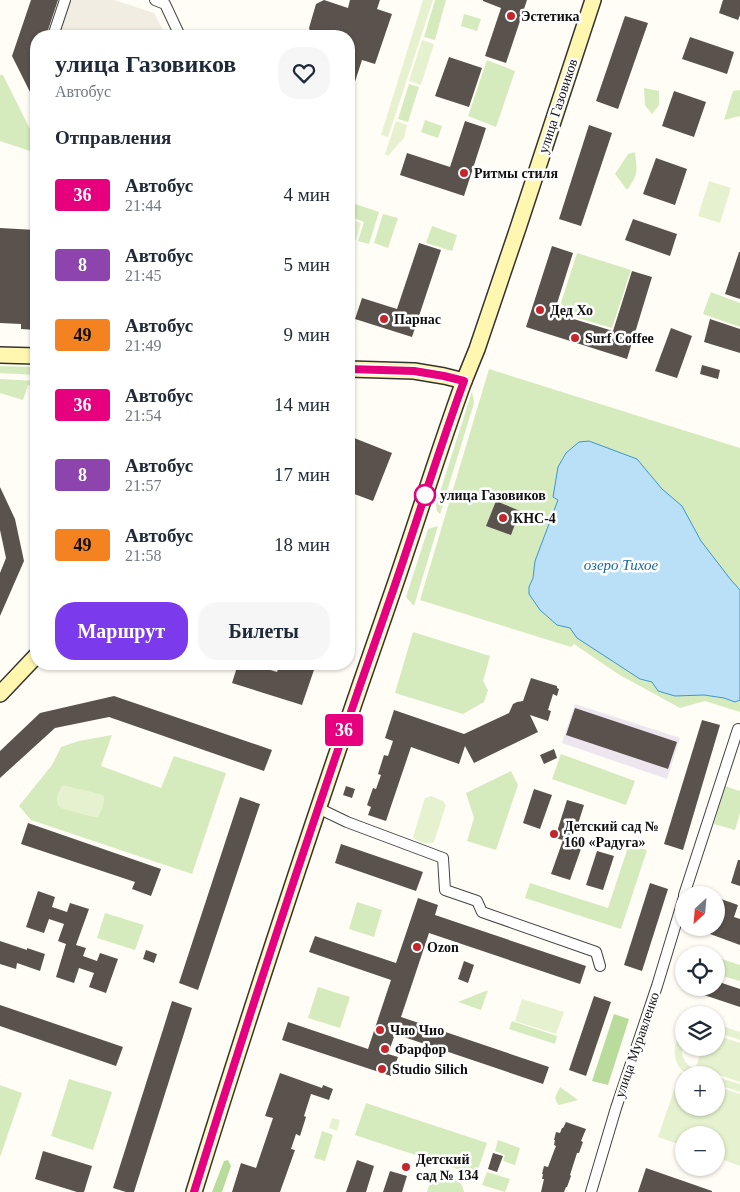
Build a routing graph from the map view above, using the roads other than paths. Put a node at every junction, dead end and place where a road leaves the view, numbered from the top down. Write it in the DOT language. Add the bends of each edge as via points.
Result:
graph roads {
  1 [pos="65,0"];
  2 [pos="155,0"];
  3 [pos="593,0"];
  4 [pos="55,30"];
  5 [pos="177,30"];
  6 [pos="0,355"];
  7 [pos="30,356"];
  8 [pos="355,369"];
  9 [pos="464,381"];
  10 [pos="30,662"];
  11 [pos="0,694"];
  12 [pos="738,729"];
  13 [pos="318,808"];
  14 [pos="687,886"];
  15 [pos="675,926"];
  16 [pos="600,966"];
  17 [pos="194,1192"];
  18 [pos="591,1192"];
  1 -- 4 [label="street"];
  2 -- 5 [label="street" via="165,4"];
  3 -- 9 [label="main road, улица Газовиков"];
  6 -- 7 [label="main road"];
  8 -- 9 [label="main road" via="414,371"];
  9 -- 13 [label="main road, улица Газовиков"];
  10 -- 11 [label="main road"];
  12 -- 14 [label="street, улица Муравленко"];
  13 -- 16 [label="street" via="444,858 445,890 477,901 482,912 596,952"];
  13 -- 17 [label="main road, улица Газовиков"];
  15 -- 18 [label="street, улица Муравленко"];
}
